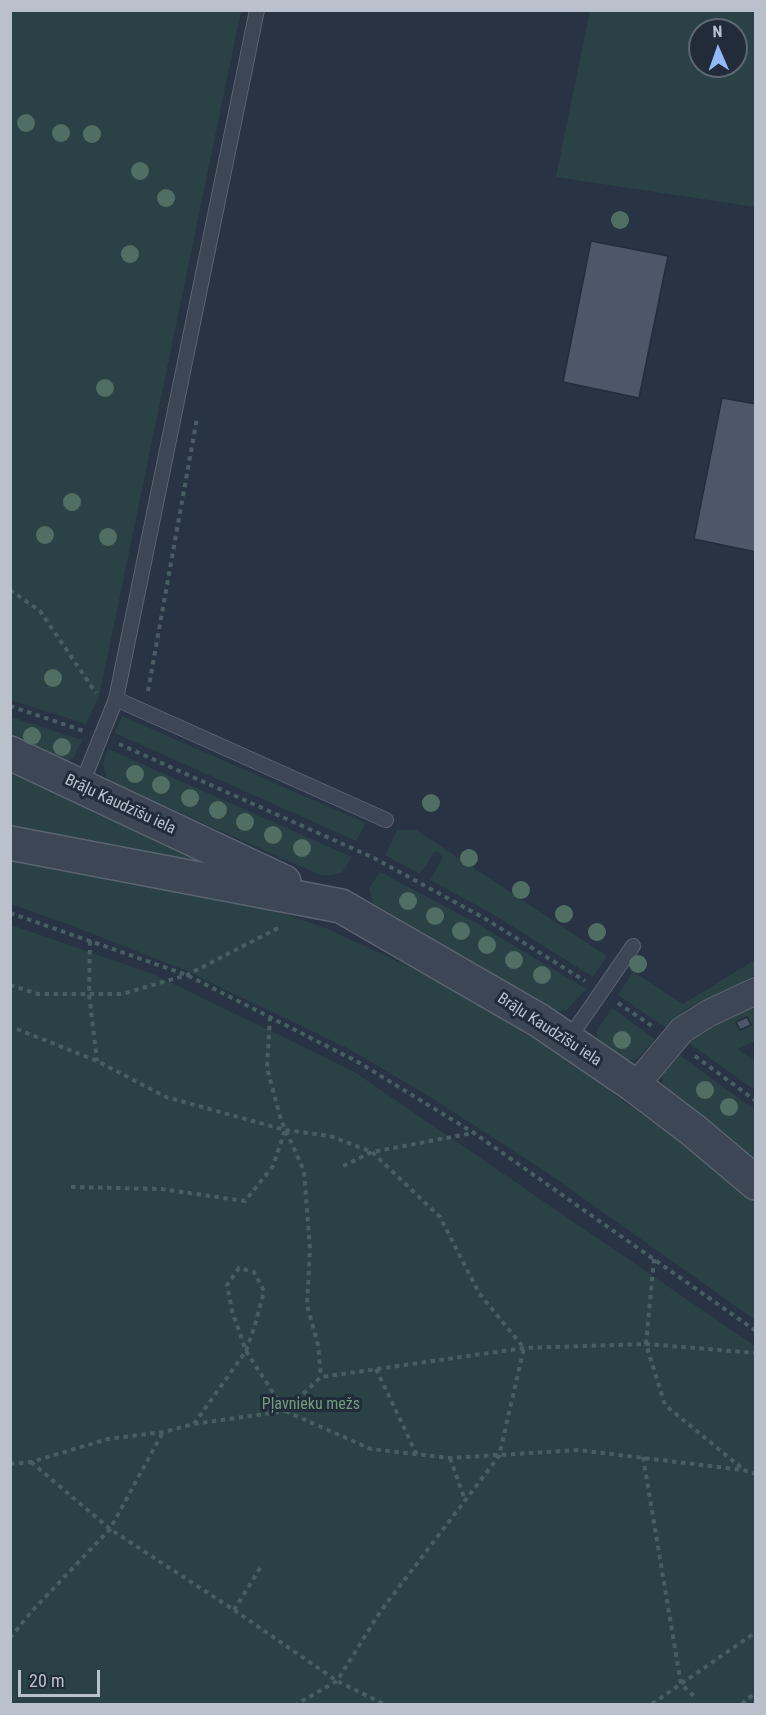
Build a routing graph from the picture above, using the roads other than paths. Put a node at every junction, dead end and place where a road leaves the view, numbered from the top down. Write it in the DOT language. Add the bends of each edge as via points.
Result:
graph roads {
  1 [pos="257,10"];
  2 [pos="116,699"];
  3 [pos="10,753"];
  4 [pos="81,786"];
  5 [pos="386,820"];
  6 [pos="10,843"];
  7 [pos="327,902"];
  8 [pos="633,946"];
  9 [pos="756,991"];
  10 [pos="568,1040"];
  11 [pos="635,1086"];
  12 [pos="756,1183"];
  1 -- 2 [label="lane"];
  2 -- 4 [label="lane"];
  2 -- 5 [label="lane"];
  3 -- 4 [label="street, Brāļu Kaudzīšu iela"];
  4 -- 7 [label="street, Brāļu Kaudzīšu iela"];
  6 -- 7 [label="street, Brāļu Kaudzīšu iela"];
  7 -- 10 [label="street, Brāļu Kaudzīšu iela" via="362,918"];
  8 -- 10 [label="lane"];
  9 -- 11 [label="street" via="695,1021 672,1039"];
  10 -- 11 [label="street, Brāļu Kaudzīšu iela"];
  11 -- 12 [label="street, Brāļu Kaudzīšu iela"];
}
